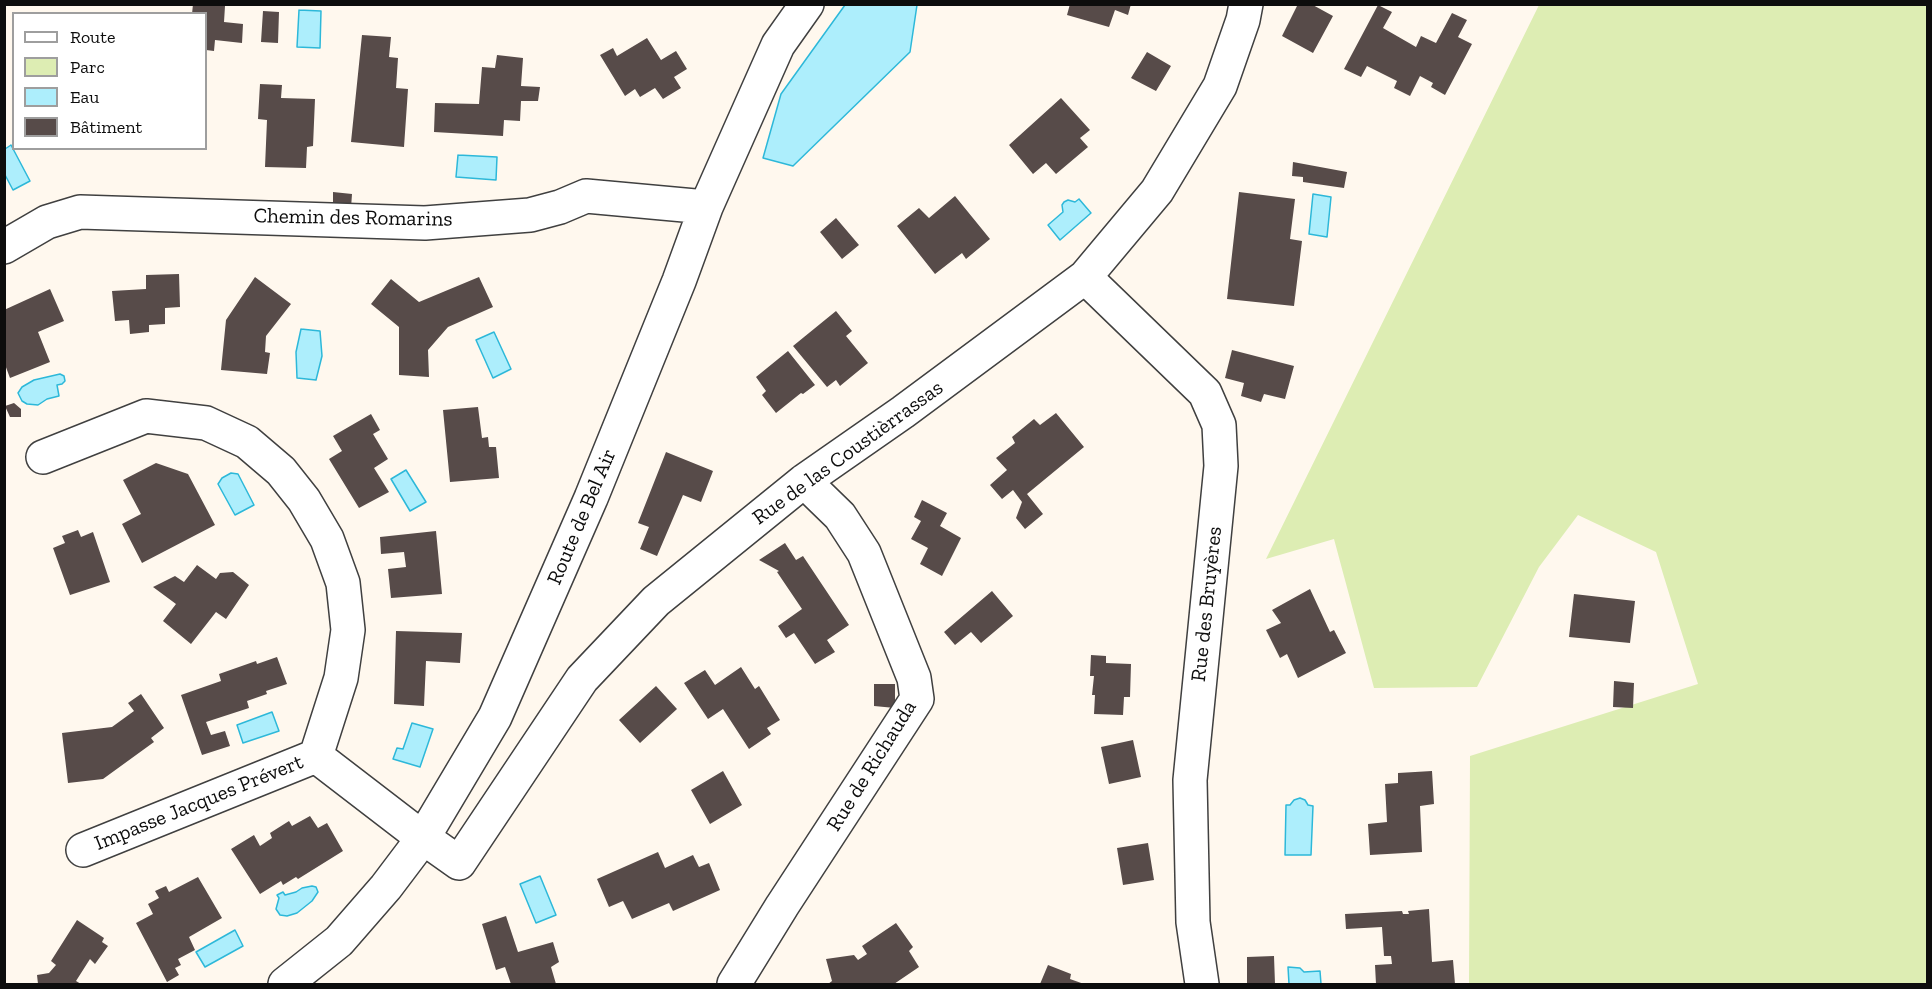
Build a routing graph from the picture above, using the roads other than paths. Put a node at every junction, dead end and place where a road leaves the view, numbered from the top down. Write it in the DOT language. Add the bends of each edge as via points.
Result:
graph roads {
  1 [pos="807,4"];
  2 [pos="1246,4"];
  3 [pos="706,207"];
  4 [pos="4,247"];
  5 [pos="1085,277"];
  6 [pos="43,457"];
  7 [pos="804,481"];
  8 [pos="316,756"];
  9 [pos="423,838"];
  10 [pos="82,850"];
  11 [pos="285,984"];
  12 [pos="734,984"];
  13 [pos="1202,984"];
  1 -- 3 [label="street, Route de Bel Air" via="778,45"];
  2 -- 5 [label="street, Rue de las Coustièrrassas" via="1220,86 1157,191"];
  3 -- 4 [label="street, Chemin des Romarins" via="586,196 530,215 425,223 80,212 47,222"];
  3 -- 9 [label="street, Route de Bel Air" via="595,488 495,717"];
  5 -- 7 [label="street, Rue de las Coustièrrassas"];
  5 -- 13 [label="street, Rue des Bruyères" via="1205,393 1219,424 1221,466 1190,780 1193,922"];
  6 -- 8 [label="street" via="146,416 206,423 247,442 281,471 327,539 344,583 348,630 341,678"];
  7 -- 9 [label="street, Rue de las Coustièrrassas" via="656,601 582,679 459,863"];
  7 -- 12 [label="street, Rue de Richauda" via="840,516 864,554 914,678 917,699"];
  8 -- 9 [label="street"];
  8 -- 10 [label="street, Impasse Jacques Prévert"];
  9 -- 11 [label="street, Route de Bel Air" via="339,941"];
}
